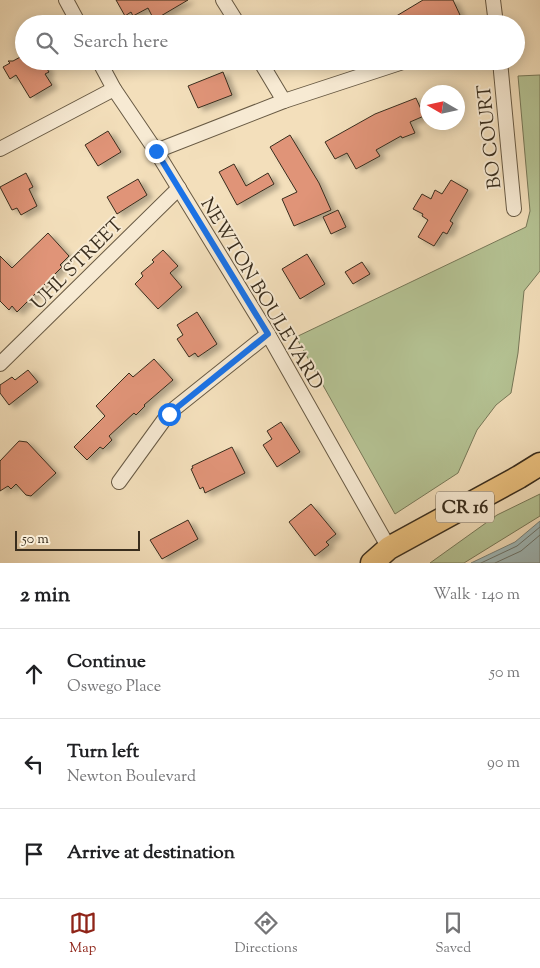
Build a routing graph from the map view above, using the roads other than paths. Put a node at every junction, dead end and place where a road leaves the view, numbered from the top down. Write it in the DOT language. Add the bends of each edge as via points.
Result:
graph roads {
  1 [pos="66,0"];
  2 [pos="223,0"];
  3 [pos="493,0"];
  4 [pos="74,15"];
  5 [pos="232,15"];
  6 [pos="495,15"];
  7 [pos="104,70"];
  8 [pos="265,70"];
  9 [pos="379,70"];
  10 [pos="501,70"];
  11 [pos="114,89"];
  12 [pos="284,101"];
  13 [pos="0,149"];
  14 [pos="156,151"];
  15 [pos="179,188"];
  16 [pos="514,209"];
  17 [pos="268,334"];
  18 [pos="0,364"];
  19 [pos="540,464"];
  20 [pos="119,482"];
  21 [pos="389,548"];
  22 [pos="372,563"];
  1 -- 4 [label="street"];
  2 -- 5 [label="street"];
  3 -- 6 [label="street"];
  7 -- 11 [label="street, NEWTON BOULEVARD"];
  8 -- 12 [label="street"];
  9 -- 12 [label="street"];
  10 -- 16 [label="street, BO COURT"];
  11 -- 13 [label="street"];
  11 -- 14 [label="street, NEWTON BOULEVARD"];
  12 -- 14 [label="street"];
  14 -- 15 [label="street, NEWTON BOULEVARD"];
  15 -- 17 [label="street, NEWTON BOULEVARD"];
  15 -- 18 [label="street, UHL STREET"];
  17 -- 20 [label="street" via="169,414"];
  17 -- 21 [label="street, NEWTON BOULEVARD"];
  19 -- 21 [label="main road, CR 16"];
  21 -- 22 [label="main road, CR 16"];
}
